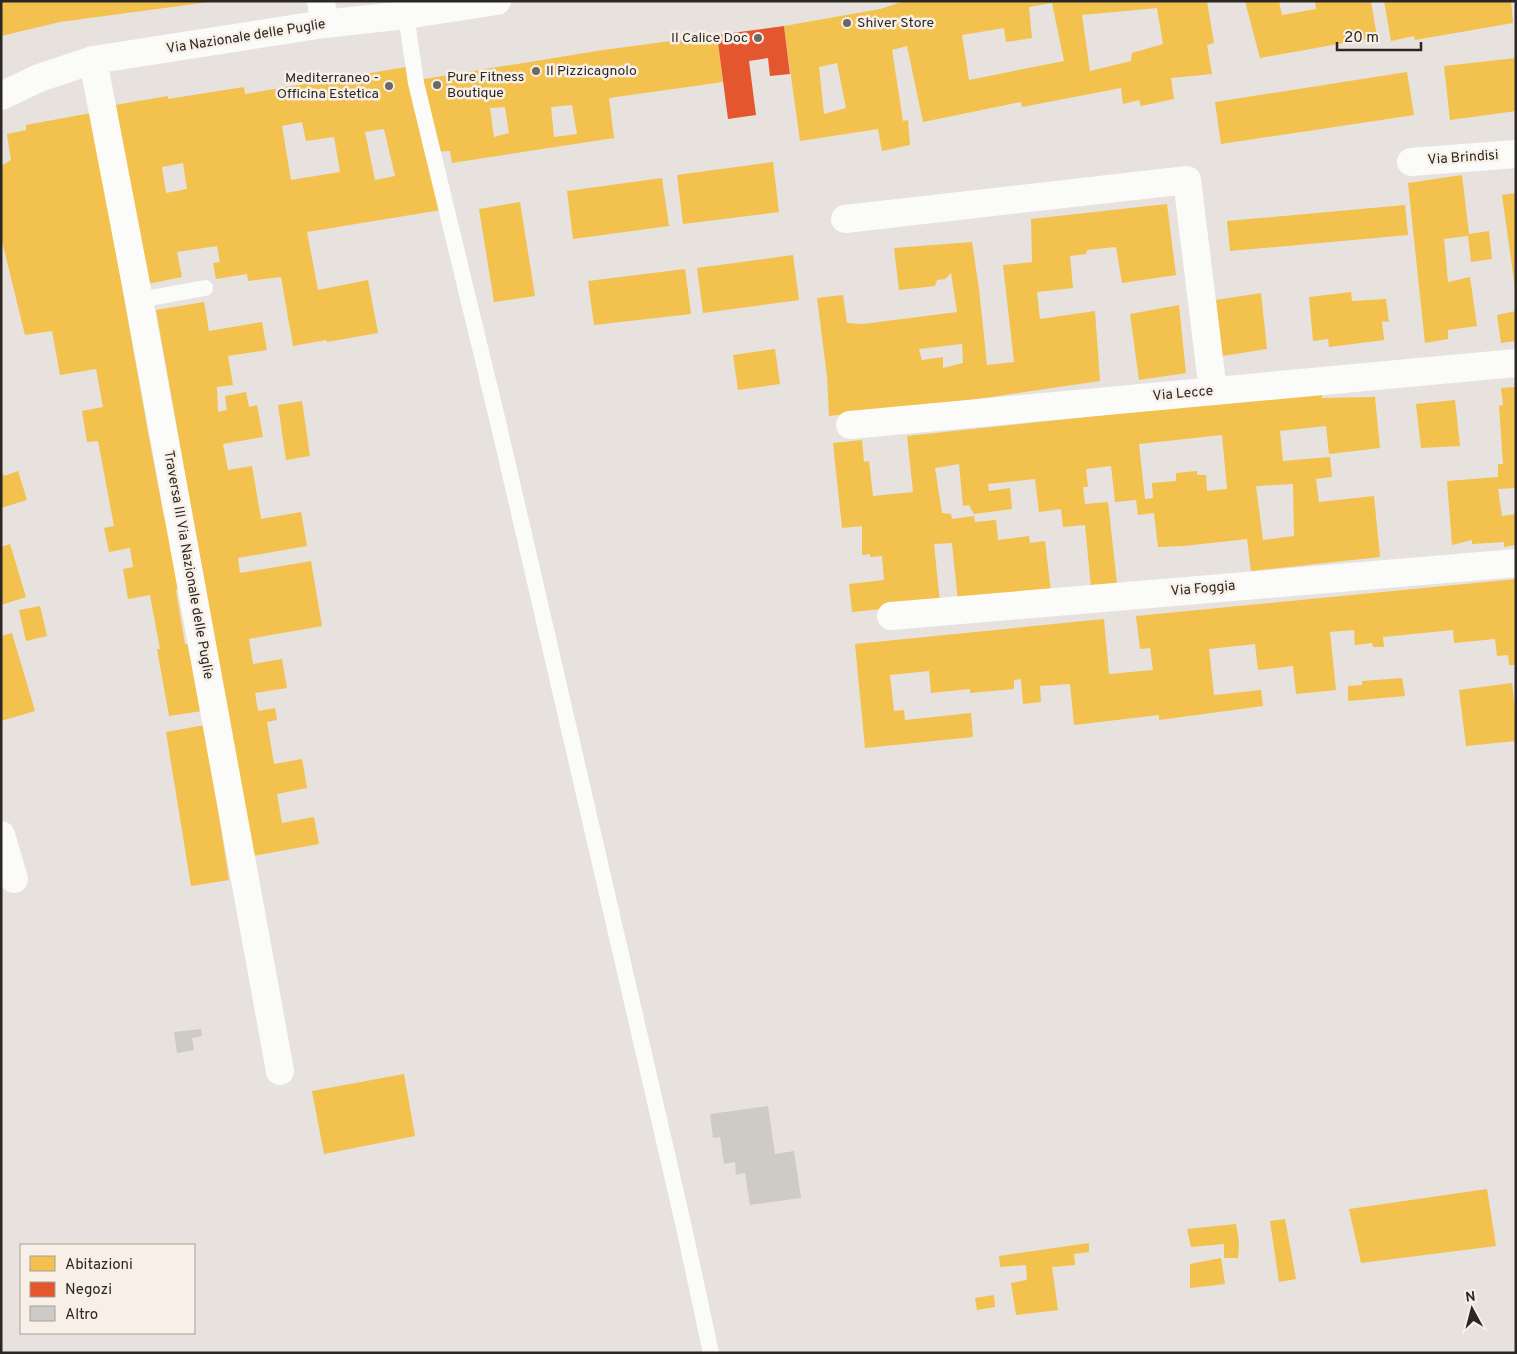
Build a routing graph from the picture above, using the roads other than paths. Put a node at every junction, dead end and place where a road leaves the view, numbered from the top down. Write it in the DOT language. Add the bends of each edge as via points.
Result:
graph roads {
  1 [pos="496,1"];
  2 [pos="323,13"];
  3 [pos="406,15"];
  4 [pos="93,60"];
  5 [pos="2,95"];
  6 [pos="1516,154"];
  7 [pos="1411,162"];
  8 [pos="845,219"];
  9 [pos="205,288"];
  10 [pos="139,300"];
  11 [pos="1516,363"];
  12 [pos="1213,391"];
  13 [pos="850,425"];
  14 [pos="1516,563"];
  15 [pos="891,616"];
  16 [pos="1,835"];
  17 [pos="14,879"];
  18 [pos="280,1071"];
  19 [pos="711,1353"];
  1 -- 3 [label="street, Via Nazionale delle Puglie"];
  2 -- 3 [label="street, Via Nazionale delle Puglie"];
  2 -- 4 [label="street, Via Nazionale delle Puglie"];
  3 -- 19 [label="lane" via="422,112 566,713"];
  4 -- 5 [label="street, Via Nazionale delle Puglie" via="39,78"];
  4 -- 10 [label="street, Traversa III Via Nazionale delle Puglie"];
  6 -- 7 [label="street, Via Brindisi"];
  8 -- 12 [label="street" via="1188,180"];
  9 -- 10 [label="lane"];
  10 -- 18 [label="street, Traversa III Via Nazionale delle Puglie"];
  11 -- 12 [label="street, Via Lecce"];
  12 -- 13 [label="street, Via Lecce"];
  14 -- 15 [label="street, Via Foggia"];
  16 -- 17 [label="street"];
}
